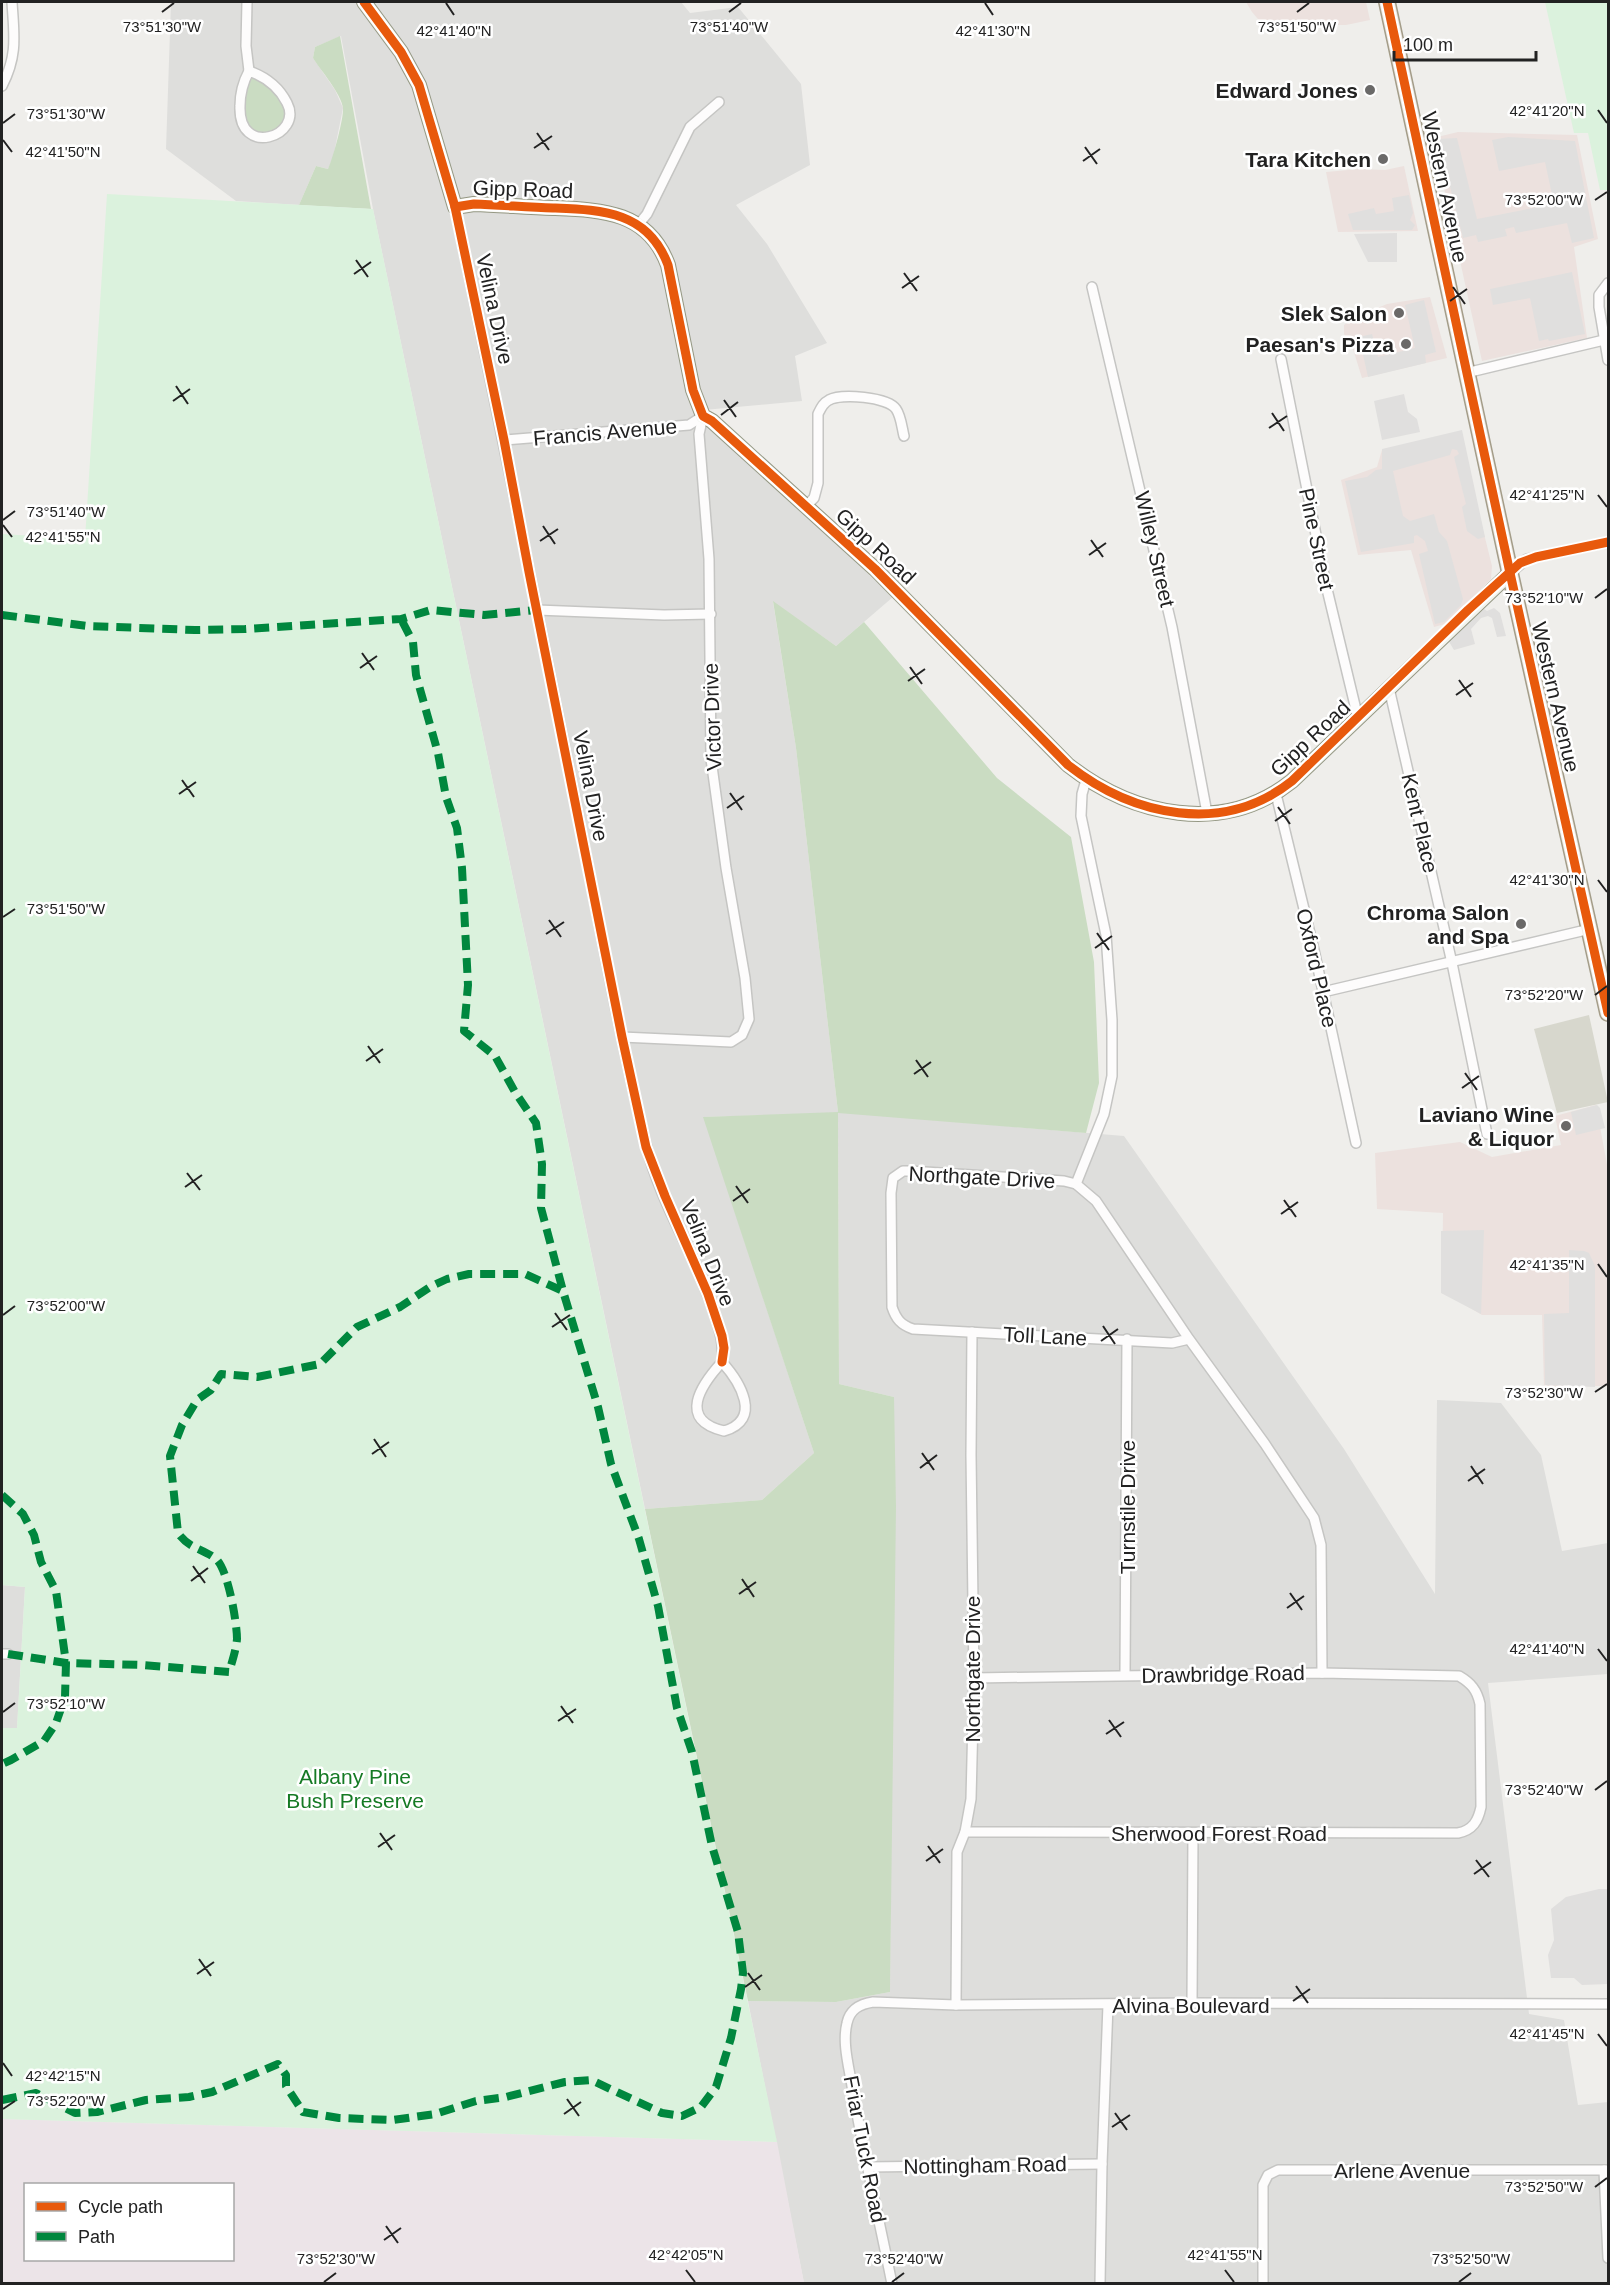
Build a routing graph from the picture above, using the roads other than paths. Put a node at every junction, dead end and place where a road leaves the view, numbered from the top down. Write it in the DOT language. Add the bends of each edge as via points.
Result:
graph roads {
  1 [pos="12,2"];
  2 [pos="247,2"];
  3 [pos="364,2"];
  4 [pos="1387,2"];
  5 [pos="249,71"];
  6 [pos="2,86"];
  7 [pos="719,102"];
  8 [pos="455,207"];
  9 [pos="638,225"];
  10 [pos="1608,283"];
  11 [pos="1092,287"];
  12 [pos="1604,340"];
  13 [pos="1281,359"];
  14 [pos="1608,360"];
  15 [pos="1466,373"];
  16 [pos="703,417"];
  17 [pos="904,436"];
  18 [pos="504,440"];
  19 [pos="806,506"];
  20 [pos="1608,542"];
  21 [pos="1510,573"];
  22 [pos="537,610"];
  23 [pos="711,614"];
  24 [pos="1389,688"];
  25 [pos="1358,718"];
  26 [pos="1086,780"];
  27 [pos="1276,794"];
  28 [pos="1208,813"];
  29 [pos="1590,929"];
  30 [pos="1452,963"];
  31 [pos="1323,992"];
  32 [pos="1608,1013"];
  33 [pos="622,1037"];
  34 [pos="1487,1134"];
  35 [pos="1356,1143"];
  36 [pos="1076,1184"];
  37 [pos="972,1332"];
  38 [pos="1189,1339"];
  39 [pos="1127,1340"];
  40 [pos="722,1362"];
  41 [pos="1322,1673"];
  42 [pos="1125,1675"];
  43 [pos="974,1678"];
  44 [pos="1471,1828"];
  45 [pos="965,1832"];
  46 [pos="1193,1833"];
  47 [pos="1192,2003"];
  48 [pos="1608,2004"];
  49 [pos="956,2006"];
  50 [pos="1108,2006"];
  51 [pos="850,2014"];
  52 [pos="1102,2164"];
  53 [pos="868,2167"];
  54 [pos="1606,2170"];
  55 [pos="1608,2258"];
  56 [pos="892,2283"];
  57 [pos="1100,2283"];
  58 [pos="1263,2283"];
  1 -- 6 [label="street" via="14,56"];
  2 -- 5 [label="street"];
  3 -- 8 [label="street, Gipp Road" via="420,85"];
  4 -- 15 [label="main road, Western Avenue"];
  5 -- 5 [label="street" via="242,87 240,119 254,136 268,138 287,124 289,107 276,87"];
  7 -- 9 [label="street" via="690,127"];
  8 -- 9 [label="street, Gipp Road" via="474,204 597,210"];
  8 -- 18 [label="street, Velina Drive"];
  9 -- 16 [label="street, Gipp Road" via="657,243 668,265 693,390"];
  10 -- 12 [label="street" via="1599,295"];
  11 -- 28 [label="street, Willey Street" via="1172,627"];
  12 -- 14 [label="street"];
  12 -- 15 [label="street"];
  13 -- 25 [label="street, Pine Street" via="1326,585"];
  15 -- 21 [label="main road, Western Avenue"];
  16 -- 18 [label="street, Francis Avenue" via="689,425"];
  16 -- 19 [label="street, Gipp Road"];
  16 -- 23 [label="street, Victor Drive" via="699,434"];
  17 -- 19 [label="street" via="898,413 888,401 837,397 827,401 818,414 817,491"];
  18 -- 22 [label="street, Velina Drive"];
  19 -- 26 [label="street, Gipp Road" via="875,569"];
  20 -- 21 [label="street" via="1527,559"];
  21 -- 24 [label="street, Gipp Road"];
  21 -- 29 [label="main road, Western Avenue"];
  22 -- 23 [label="street"];
  22 -- 33 [label="street, Velina Drive"];
  23 -- 33 [label="street, Victor Drive" via="711,759 745,978 748,1025 731,1042"];
  24 -- 25 [label="street, Gipp Road"];
  24 -- 30 [label="street, Kent Place"];
  25 -- 27 [label="street, Gipp Road"];
  26 -- 28 [label="street, Gipp Road" via="1145,807"];
  26 -- 36 [label="street" via="1081,816 1106,935 1112,1076 1104,1114"];
  27 -- 28 [label="street, Gipp Road"];
  27 -- 31 [label="street, Oxford Place"];
  29 -- 30 [label="street"];
  29 -- 32 [label="main road, Western Avenue"];
  30 -- 31 [label="street"];
  30 -- 34 [label="street, Kent Place"];
  31 -- 35 [label="street, Oxford Place"];
  33 -- 40 [label="street, Velina Drive" via="646,1147 708,1294 722,1336"];
  36 -- 37 [label="street, Northgate Drive" via="910,1171 893,1178 894,1315 912,1329"];
  36 -- 38 [label="street, Northgate Drive" via="1102,1208"];
  37 -- 39 [label="street, Toll Lane"];
  37 -- 43 [label="street, Northgate Drive"];
  38 -- 39 [label="street, Toll Lane" via="1172,1343"];
  38 -- 41 [label="street, Northgate Drive" via="1314,1518 1321,1545"];
  39 -- 42 [label="street, Turnstile Drive"];
  40 -- 40 [label="street" via="701,1389 696,1407 705,1423 724,1431 740,1424 745,1409 735,1376"];
  41 -- 42 [label="street, Drawbridge Road"];
  41 -- 44 [label="street, Drawbridge Road" via="1459,1676 1469,1682 1480,1704 1481,1807"];
  42 -- 43 [label="street, Drawbridge Road"];
  43 -- 45 [label="street, Northgate Drive" via="970,1799"];
  44 -- 46 [label="street, Sherwood Forest Road" via="1458,1833"];
  45 -- 46 [label="street, Sherwood Forest Road"];
  45 -- 49 [label="street, Northgate Drive" via="957,1852"];
  46 -- 47 [label="street"];
  47 -- 48 [label="street, Alvina Boulevard"];
  47 -- 50 [label="street, Alvina Boulevard"];
  49 -- 50 [label="street, Alvina Boulevard"];
  49 -- 51 [label="street, Alvina Boulevard" via="873,2002 861,2004"];
  50 -- 52 [label="street"];
  51 -- 53 [label="street, Friar Tuck Road" via="846,2024 847,2055"];
  52 -- 53 [label="street, Nottingham Road"];
  52 -- 57 [label="street"];
  53 -- 56 [label="street, Friar Tuck Road"];
  54 -- 55 [label="street"];
  54 -- 58 [label="street, Arlene Avenue" via="1278,2170 1268,2175 1263,2186"];
}
